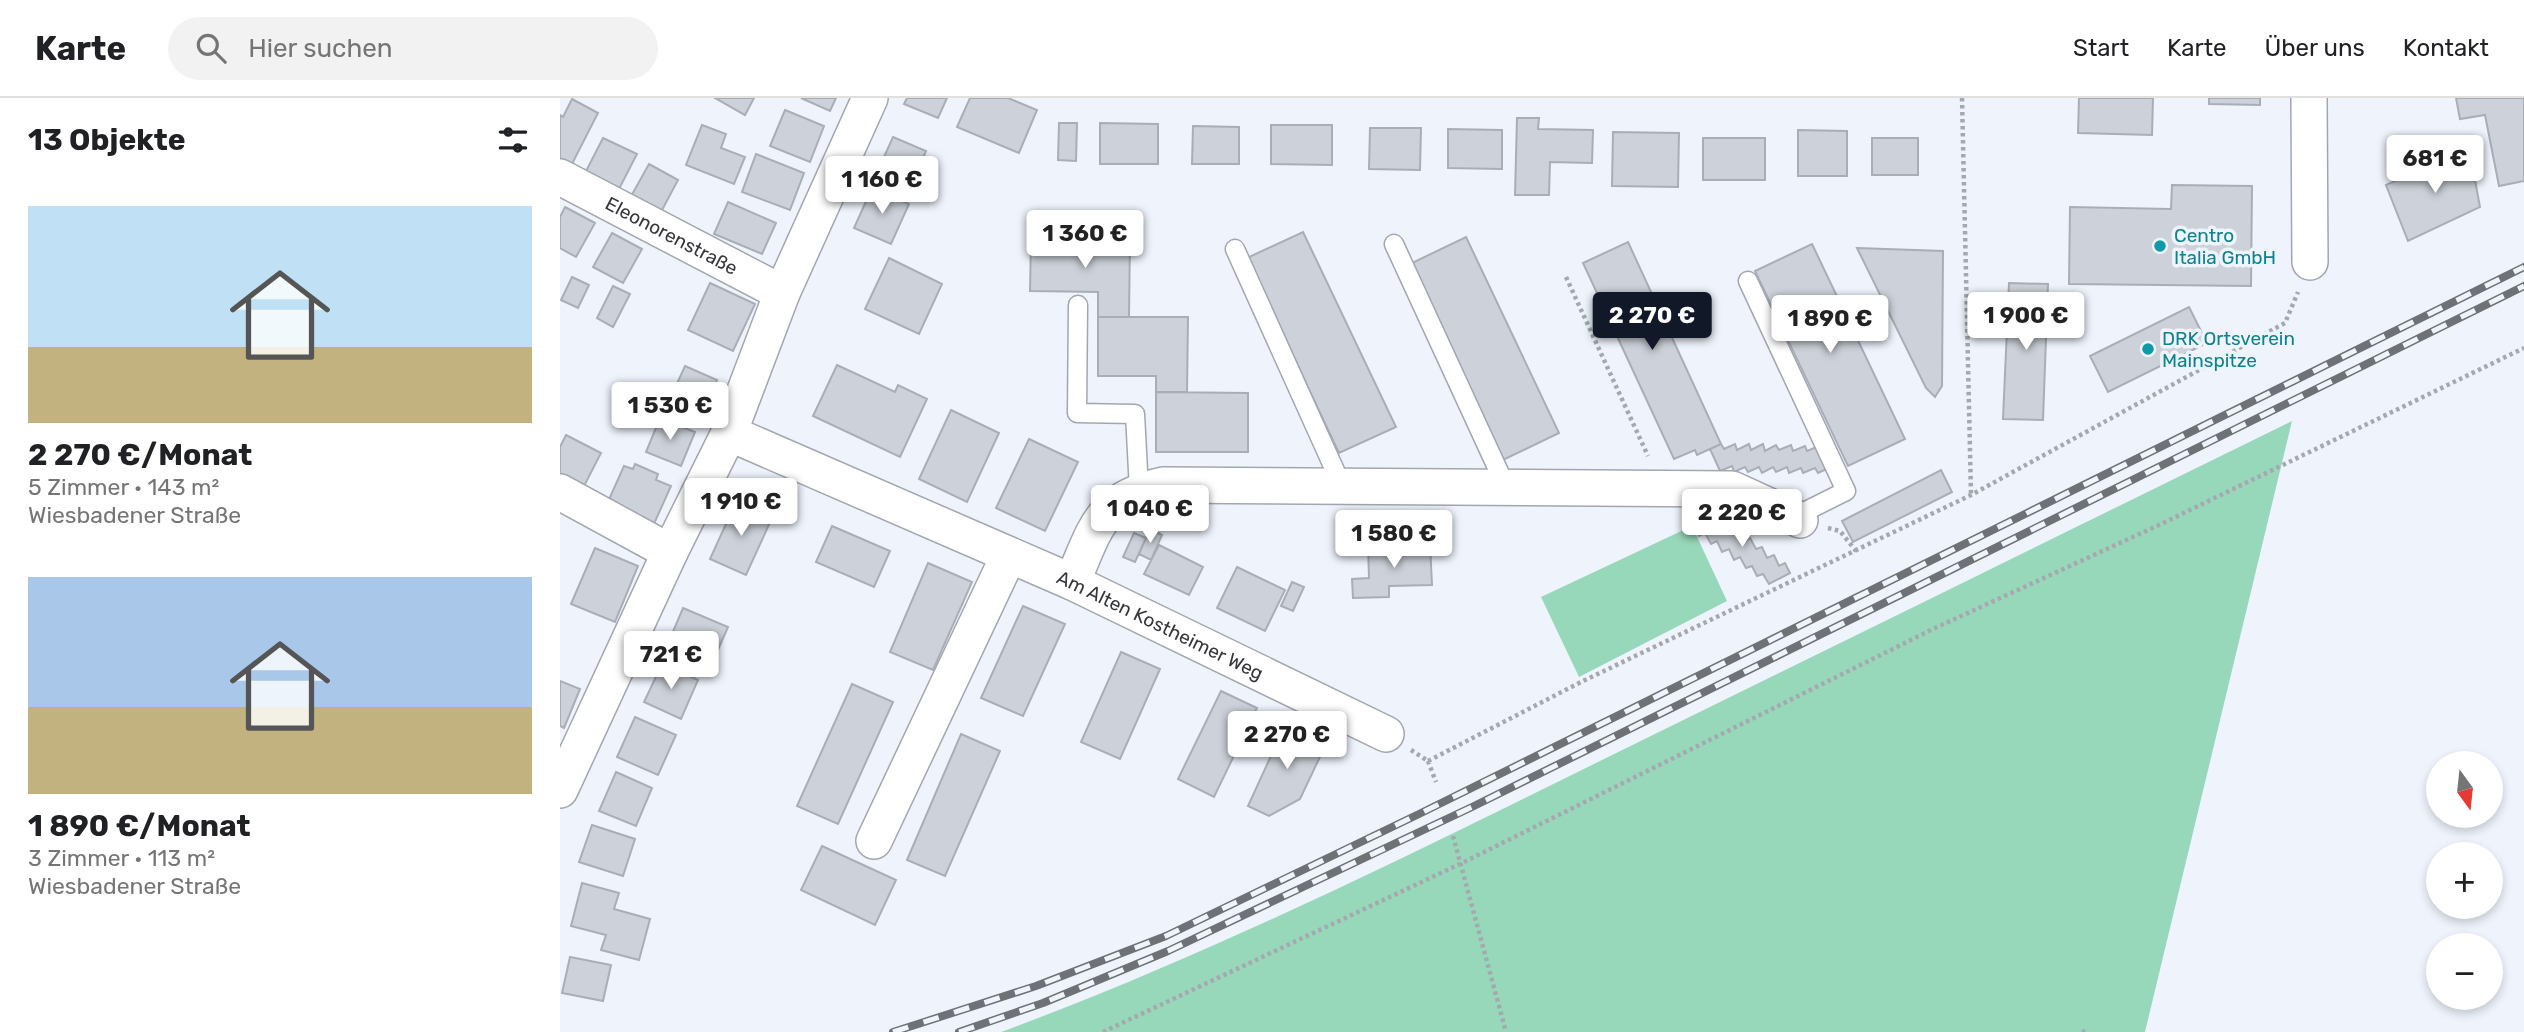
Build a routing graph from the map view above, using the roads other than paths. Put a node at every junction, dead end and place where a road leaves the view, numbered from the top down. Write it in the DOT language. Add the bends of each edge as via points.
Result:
graph roads {
  1 [pos="870,98"];
  2 [pos="2309,98"];
  3 [pos="560,177"];
  4 [pos="1394,244"];
  5 [pos="1235,249"];
  6 [pos="2311,262"];
  7 [pos="1748,281"];
  8 [pos="782,293"];
  9 [pos="1078,305"];
  10 [pos="729,433"];
  11 [pos="1342,486"];
  12 [pos="1506,487"];
  13 [pos="1139,490"];
  14 [pos="560,492"];
  15 [pos="1800,520"];
  16 [pos="670,552"];
  17 [pos="1009,555"];
  18 [pos="1072,582"];
  19 [pos="1386,734"];
  20 [pos="560,790"];
  21 [pos="874,841"];
  1 -- 8 [label="street"];
  2 -- 6 [label="street"];
  3 -- 8 [label="street, Eleonorenstraße"];
  4 -- 12 [label="lane"];
  5 -- 11 [label="lane"];
  7 -- 15 [label="lane" via="1846,491 1810,509"];
  8 -- 10 [label="street"];
  9 -- 13 [label="lane" via="1077,413 1135,414"];
  10 -- 16 [label="street"];
  10 -- 17 [label="street, Am Alten Kostheimer Weg"];
  11 -- 12 [label="street"];
  11 -- 13 [label="street" via="1163,485"];
  12 -- 15 [label="street" via="1732,489"];
  13 -- 18 [label="street" via="1105,513"];
  14 -- 16 [label="street"];
  16 -- 20 [label="street"];
  17 -- 18 [label="street, Am Alten Kostheimer Weg"];
  17 -- 21 [label="street"];
  18 -- 19 [label="street, Am Alten Kostheimer Weg"];
}
